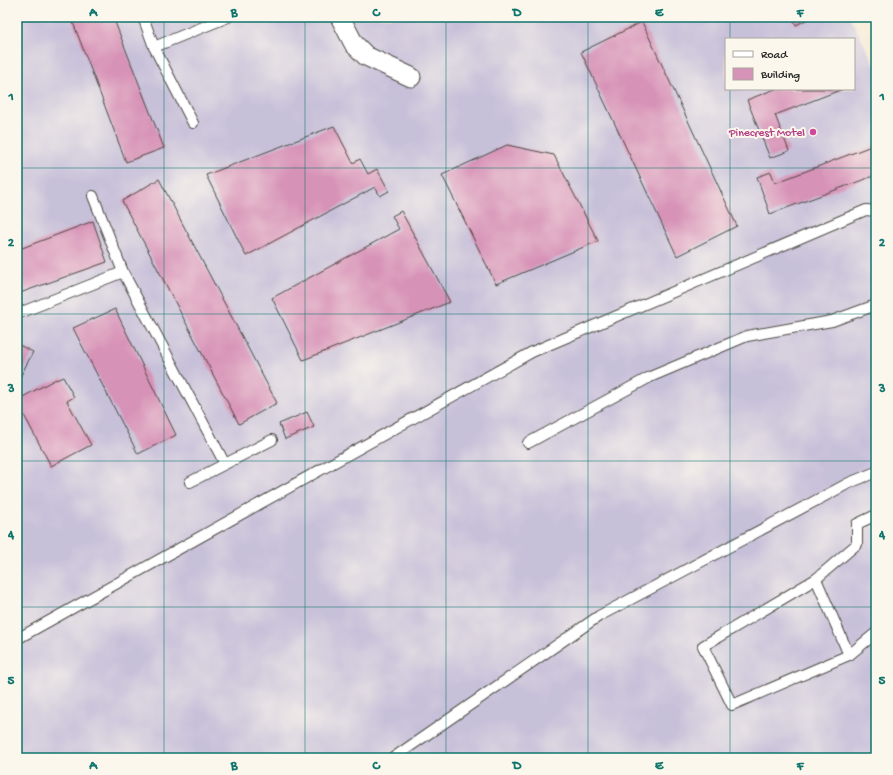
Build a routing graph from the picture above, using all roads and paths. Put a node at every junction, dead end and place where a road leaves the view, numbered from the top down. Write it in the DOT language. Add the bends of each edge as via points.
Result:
graph roads {
  1 [pos="143,17"];
  2 [pos="228,17"];
  3 [pos="340,17"];
  4 [pos="154,47"];
  5 [pos="411,78"];
  6 [pos="193,123"];
  7 [pos="93,196"];
  8 [pos="876,211"];
  9 [pos="123,272"];
  10 [pos="876,305"];
  11 [pos="17,314"];
  12 [pos="272,440"];
  13 [pos="528,443"];
  14 [pos="225,464"];
  15 [pos="876,472"];
  16 [pos="190,482"];
  17 [pos="876,516"];
  18 [pos="816,579"];
  19 [pos="876,633"];
  20 [pos="18,637"];
  21 [pos="849,655"];
  22 [pos="393,758"];
  1 -- 4 [label="lane"];
  2 -- 4 [label="lane"];
  3 -- 5 [label="street" via="354,44 366,56"];
  4 -- 6 [label="lane"];
  7 -- 9 [label="lane"];
  8 -- 20 [label="lane" via="866,210 532,352"];
  9 -- 11 [label="lane"];
  9 -- 14 [label="lane"];
  10 -- 13 [label="lane" via="832,321 747,336 650,377"];
  12 -- 14 [label="lane"];
  14 -- 16 [label="lane"];
  15 -- 22 [label="lane" via="849,483 599,616"];
  17 -- 18 [label="lane" via="857,524 858,544"];
  18 -- 21 [label="lane"];
  18 -- 21 [label="lane" via="702,646 732,705"];
  19 -- 21 [label="lane"];
}
